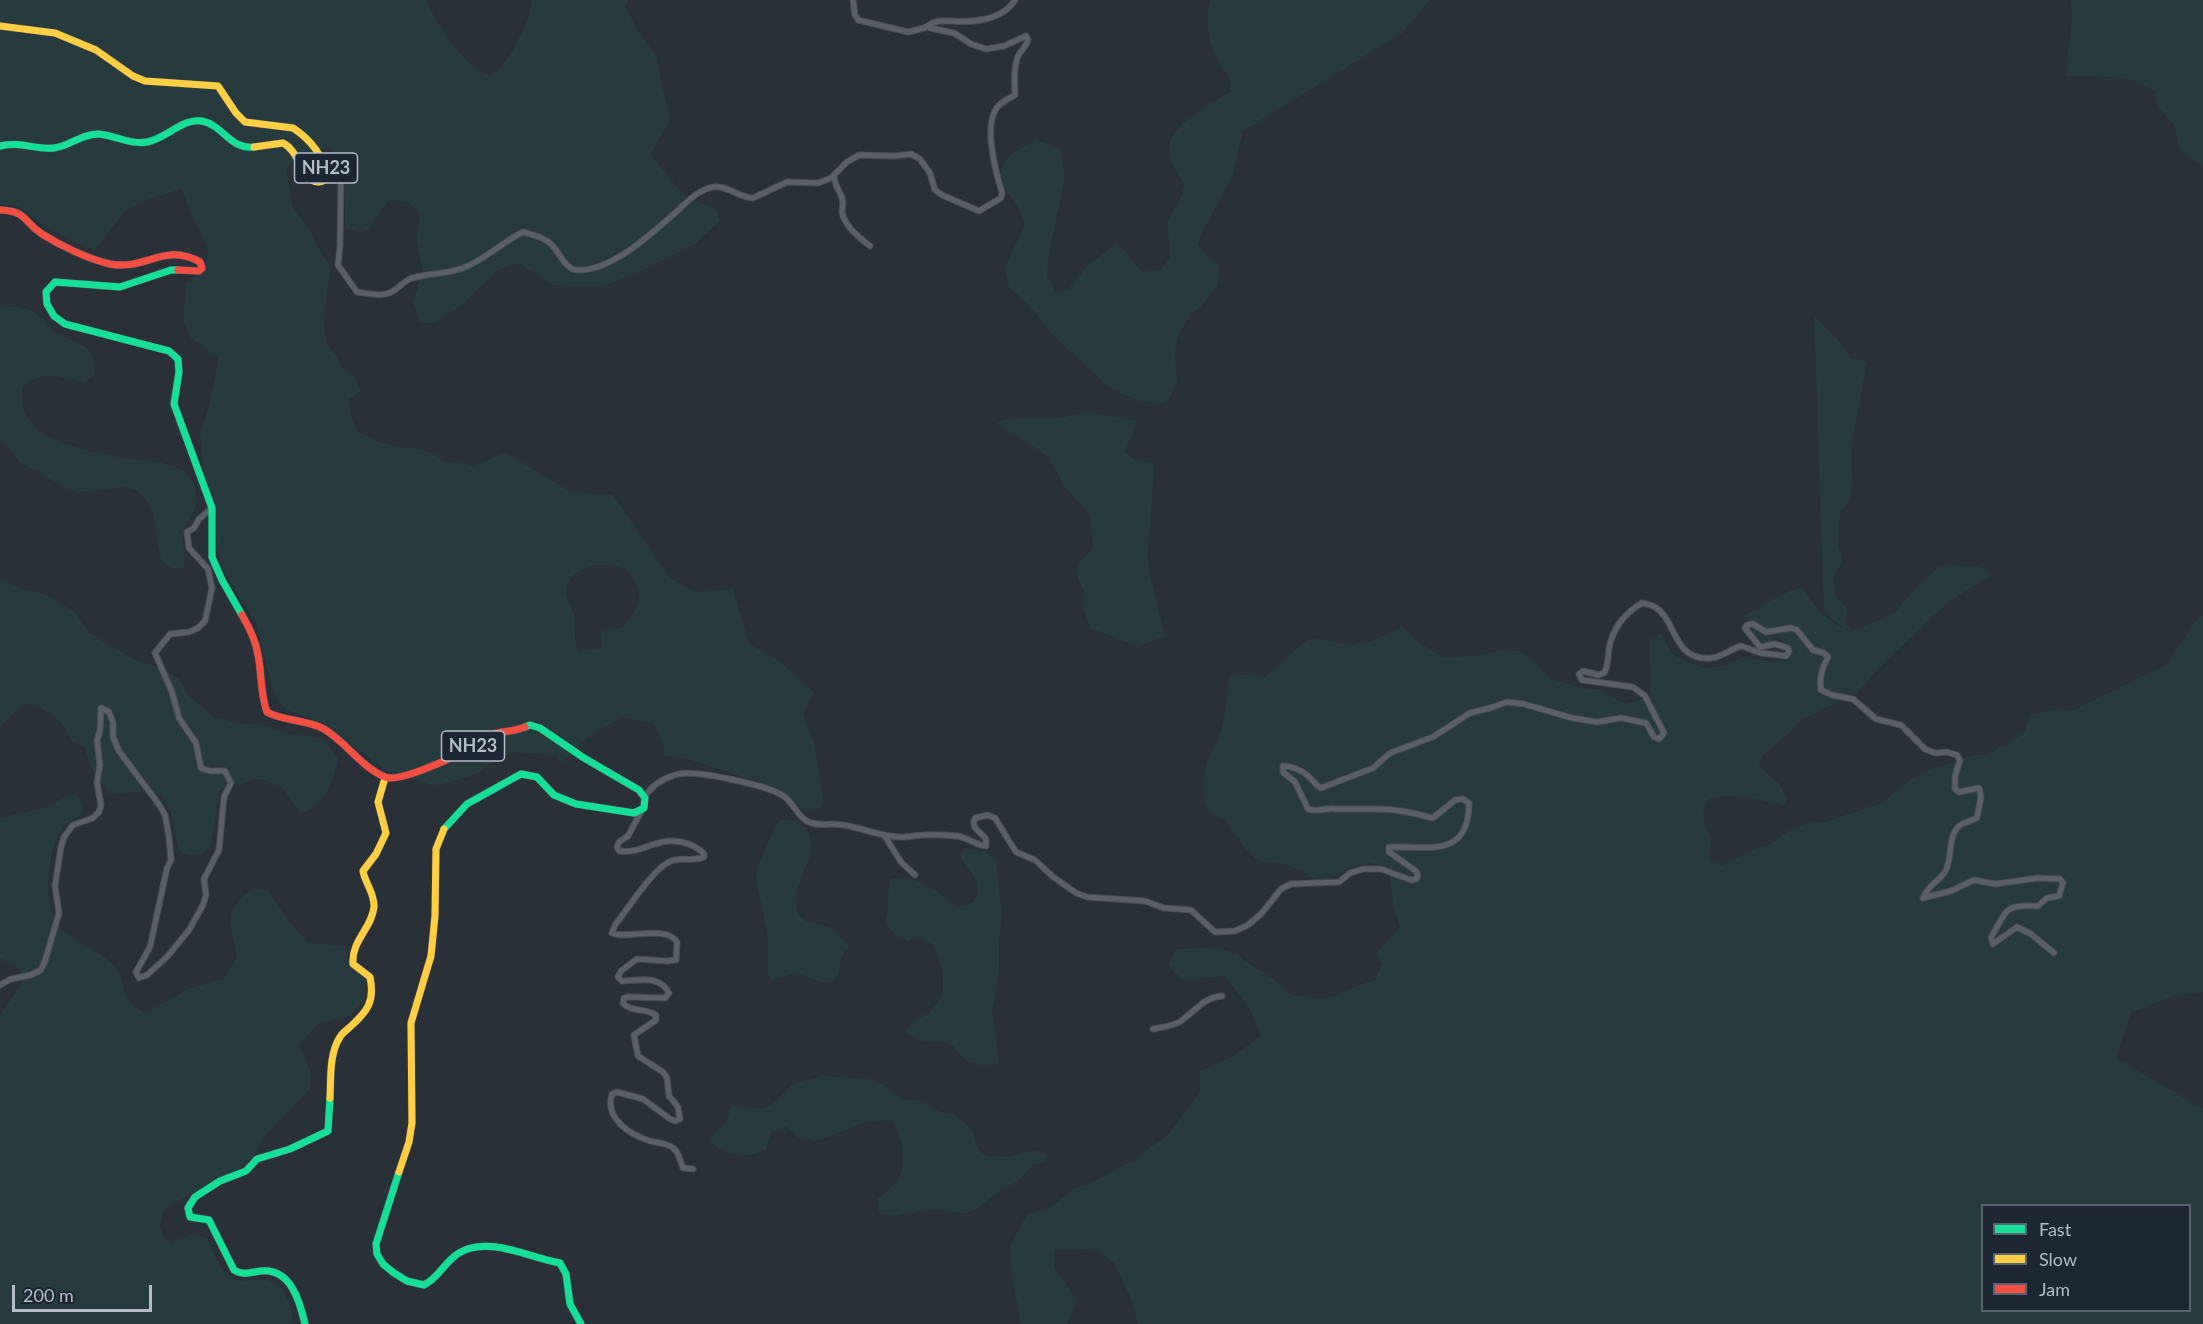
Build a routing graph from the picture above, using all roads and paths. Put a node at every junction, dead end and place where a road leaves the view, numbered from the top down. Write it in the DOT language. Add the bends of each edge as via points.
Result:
graph roads {
  1 [pos="853,0"];
  2 [pos="1015,0"];
  3 [pos="928,25"];
  4 [pos="0,26"];
  5 [pos="0,146"];
  6 [pos="324,163"];
  7 [pos="834,175"];
  8 [pos="0,210"];
  9 [pos="870,246"];
  10 [pos="212,508"];
  11 [pos="385,778"];
  12 [pos="645,796"];
  13 [pos="642,810"];
  14 [pos="884,835"];
  15 [pos="915,875"];
  16 [pos="2054,954"];
  17 [pos="0,985"];
  18 [pos="1222,996"];
  19 [pos="1153,1029"];
  20 [pos="693,1169"];
  21 [pos="304,1324"];
  22 [pos="581,1324"];
  1 -- 3 [label="street" via="858,20 908,32"];
  2 -- 3 [label="street" via="1001,14"];
  3 -- 7 [label="street" via="986,49 1026,36 1028,40 1016,62 1015,95 996,108 992,118 991,151 1001,198 978,211 942,195 935,190 920,159 911,154 859,155"];
  4 -- 6 [label="main road, NH23" via="56,33 96,50 145,81 218,86 241,119 251,124 296,129"];
  5 -- 6 [label="main road, NH23" via="20,142 53,148 83,135 98,134 147,142 198,121 208,123 243,148 285,144 292,148 307,177 315,183 327,179"];
  6 -- 7 [label="street" via="341,172 338,265 357,292 378,295 391,293 413,278 463,268 522,231 552,245 572,269 594,268 631,251 710,187 753,198 787,182 818,183"];
  7 -- 9 [label="street" via="847,222"];
  8 -- 10 [label="main road" via="20,212 44,235 107,263 125,266 173,253 191,255 201,262 199,271 171,270 120,287 55,282 47,291 46,302 53,316 65,324 169,351 177,359 174,404"];
  10 -- 11 [label="main road" via="212,557 255,641 267,712 322,728"];
  10 -- 17 [label="street" via="187,532 189,549 208,570 212,588 205,621 189,632 170,634 155,653 179,717 196,743 201,768 227,772 231,783 224,796 219,850 204,879 203,905 174,949 139,978 136,972 150,947 171,860 169,837 165,815 119,751 109,712 100,708 99,812 74,825 64,837 55,886 59,914 40,970"];
  11 -- 12 [label="main road, NH23" via="403,777 490,735 533,725"];
  11 -- 21 [label="main road" via="378,802 386,833 363,871 374,907 352,952 353,964 370,977 373,992 360,1018 344,1032 337,1046 330,1075 328,1131 257,1159 246,1171 195,1197 188,1208 190,1217 209,1220 238,1273 266,1271 287,1281 299,1299"];
  12 -- 13 [label="main road"];
  12 -- 14 [label="street" via="652,786 680,773 713,776 782,795 813,824 840,824"];
  13 -- 20 [label="street" via="628,836 619,842 619,851 669,840 685,843 704,854 698,860 674,860 656,870 612,933 670,935 677,942 676,960 637,959 618,977 622,981 653,980 668,990 665,998 628,997 622,1003 629,1009 656,1015 656,1020 634,1035 638,1056 667,1078 669,1096 678,1107 680,1119 670,1119 643,1099 617,1092 612,1094 612,1113 623,1127 649,1141 671,1146 683,1168"];
  13 -- 22 [label="main road, NH23" via="628,813 567,802 537,777 526,774 467,804 443,830 436,849 431,956 411,1023 409,1142 376,1244 380,1262 419,1286 430,1283 459,1253 479,1248 513,1248 560,1263 566,1272 572,1310"];
  14 -- 15 [label="street" via="901,862"];
  14 -- 16 [label="street" via="960,836 986,846 986,839 973,822 988,815 995,818 1016,852 1035,860 1076,893 1191,910 1221,933 1248,925 1281,889 1291,884 1338,882 1363,869 1381,869 1416,879 1416,871 1389,852 1389,847 1445,846 1457,840 1469,803 1455,800 1433,818 1374,808 1332,808 1319,812 1308,809 1296,782 1283,772 1283,766 1310,777 1321,788 1373,768 1390,753 1433,737 1470,713 1507,702 1597,722 1621,718 1646,723 1659,739 1664,733 1645,696 1633,687 1582,680 1580,674 1605,672 1618,626 1627,612 1642,603 1656,607 1665,616 1680,646 1708,658 1724,656 1741,646 1786,656 1788,648 1775,644 1760,647 1744,628 1753,624 1766,632 1797,630 1813,650 1827,657 1821,690 1853,699 1876,719 1901,725 1935,753 1957,755 1960,760 1955,789 1960,792 1979,788 1977,818 1959,826 1945,872 1928,887 1923,898 1974,880 1995,884 2060,879 2063,883 2059,896 2047,898 2038,906 2010,908 1990,937 1993,944 2017,927"];
  18 -- 19 [label="street" via="1195,1008 1179,1022"];
}
